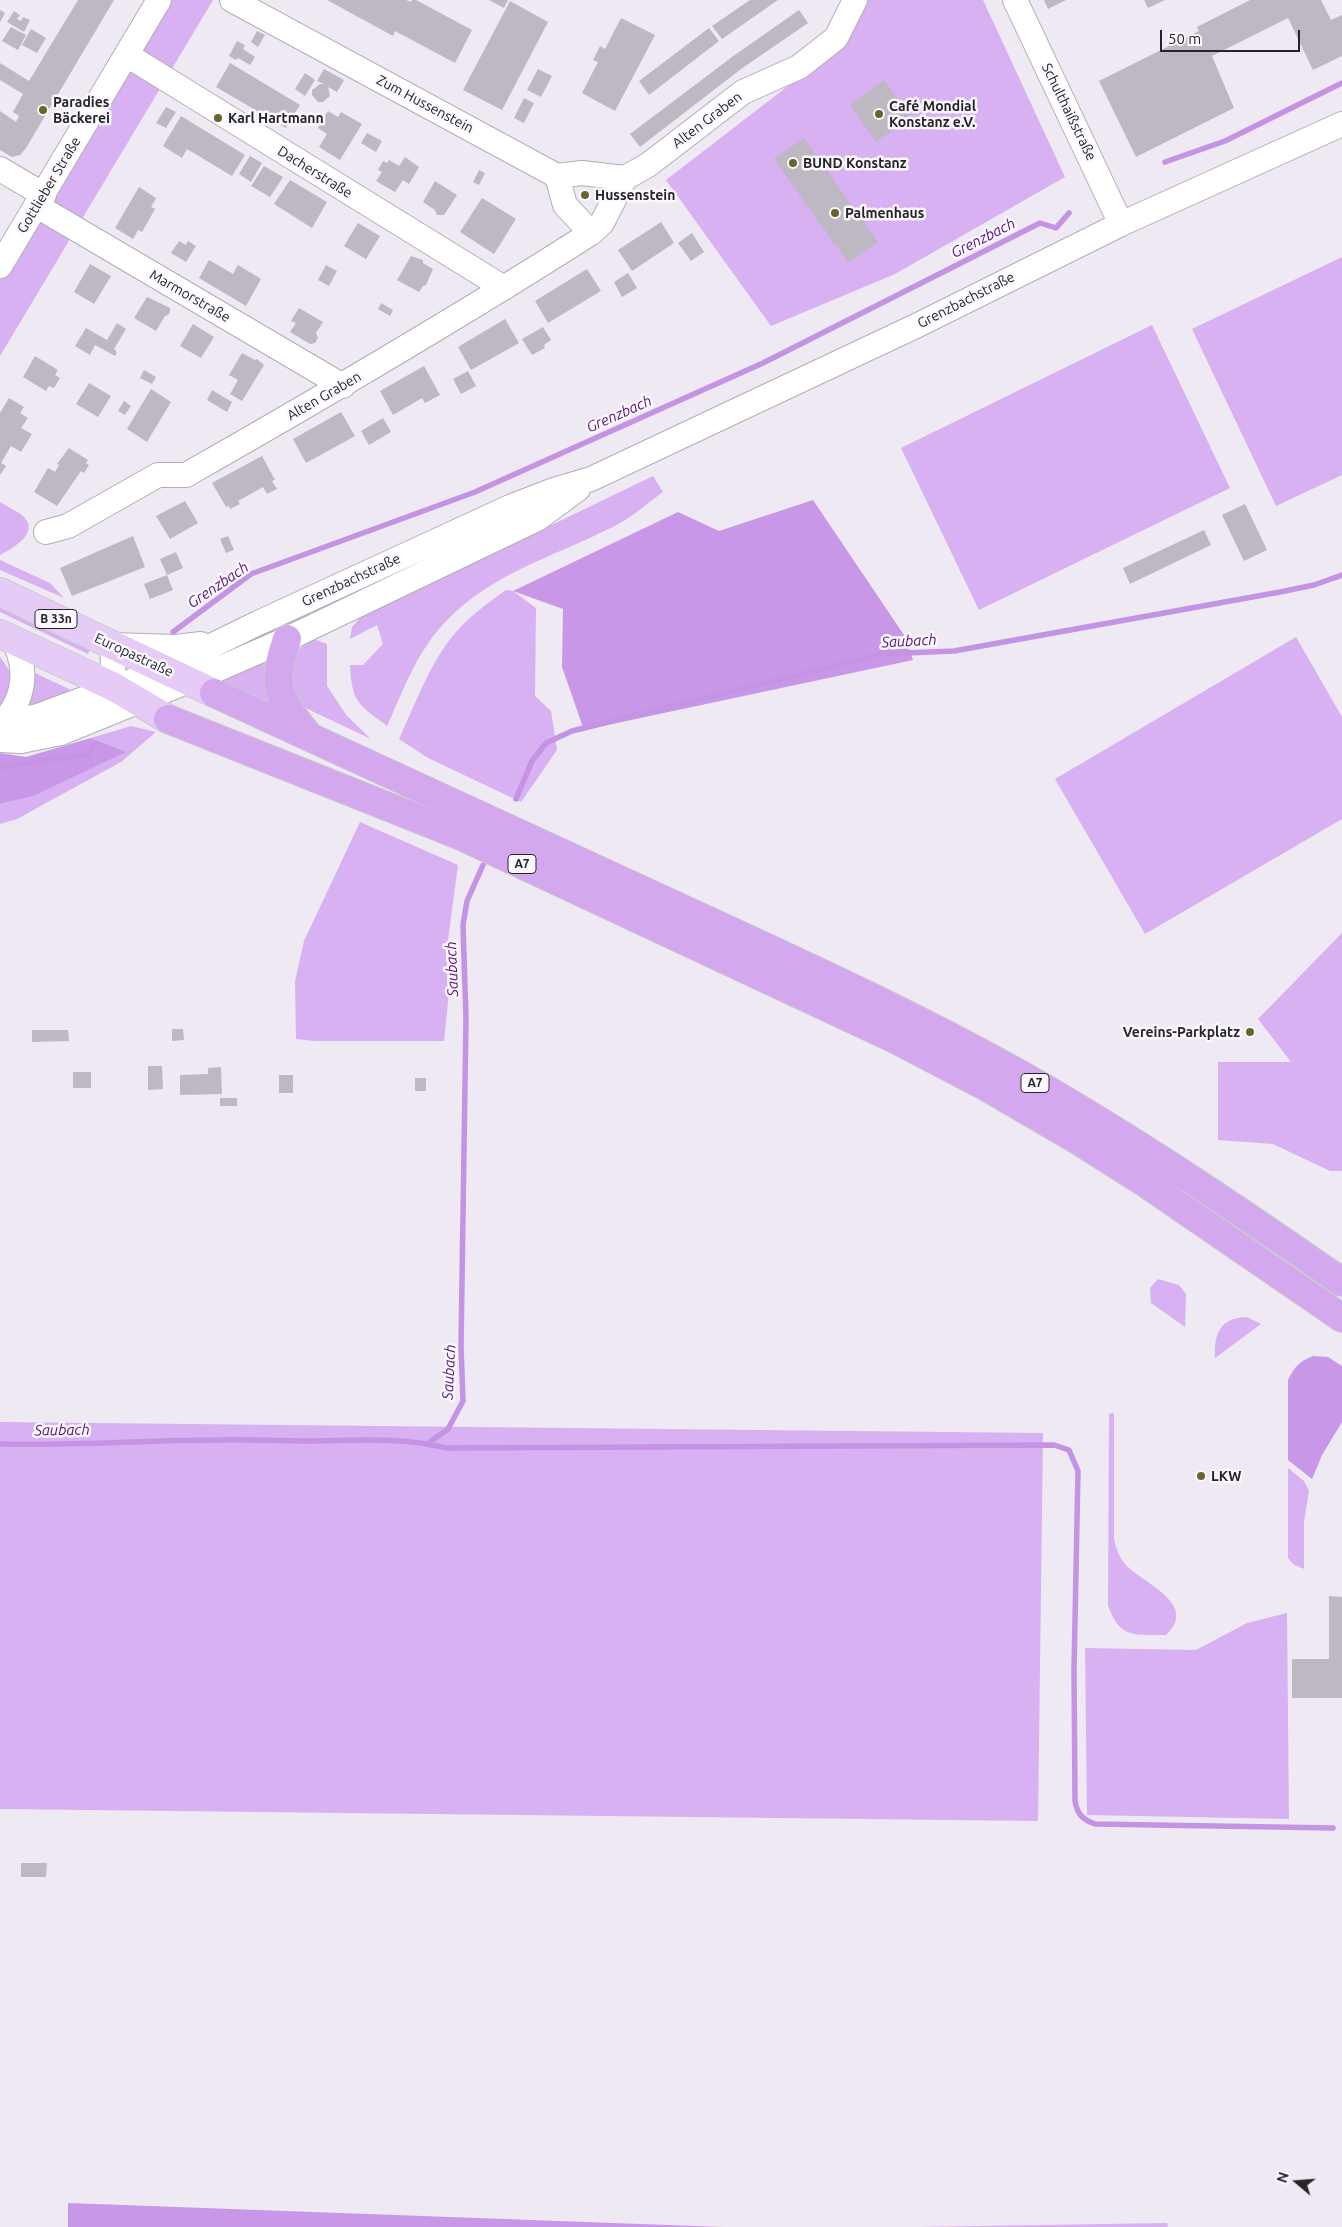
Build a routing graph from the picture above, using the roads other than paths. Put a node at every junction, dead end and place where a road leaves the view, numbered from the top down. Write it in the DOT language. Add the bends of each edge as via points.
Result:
graph roads {
  1 [pos="159,0"];
  2 [pos="232,0"];
  3 [pos="856,0"];
  4 [pos="1015,0"];
  5 [pos="127,55"];
  6 [pos="1342,124"];
  7 [pos="0,169"];
  8 [pos="557,176"];
  9 [pos="625,178"];
  10 [pos="40,201"];
  11 [pos="1121,224"];
  12 [pos="591,233"];
  13 [pos="0,266"];
  14 [pos="504,288"];
  15 [pos="343,386"];
  16 [pos="591,479"];
  17 [pos="46,532"];
  18 [pos="0,592"];
  19 [pos="7,637"];
  20 [pos="224,639"];
  21 [pos="287,639"];
  22 [pos="112,645"];
  23 [pos="189,680"];
  24 [pos="114,687"];
  25 [pos="154,687"];
  26 [pos="214,693"];
  27 [pos="168,719"];
  28 [pos="94,721"];
  29 [pos="0,729"];
  30 [pos="308,736"];
  31 [pos="1342,1282"];
  32 [pos="1342,1318"];
  1 -- 5 [label="street, Gottlieber Straße"];
  2 -- 8 [label="street, Zum Hussenstein"];
  3 -- 9 [label="street, Alten Graben" via="836,38 799,67 743,92 648,166"];
  4 -- 11 [label="street, Schulthaißstraße"];
  5 -- 10 [label="street, Gottlieber Straße"];
  5 -- 14 [label="street, Dacherstraße"];
  6 -- 11 [label="street, Grenzbachstraße"];
  7 -- 10 [label="street, Marmorstraße"];
  8 -- 9 [label="street" via="582,173"];
  8 -- 12 [label="street" via="565,205"];
  9 -- 12 [label="street, Alten Graben" via="602,223"];
  10 -- 13 [label="street, Gottlieber Straße"];
  10 -- 15 [label="street, Marmorstraße"];
  11 -- 16 [label="street, Grenzbachstraße" via="910,329"];
  12 -- 14 [label="street, Alten Graben"];
  14 -- 15 [label="street, Alten Graben"];
  15 -- 17 [label="street, Alten Graben" via="186,475 158,475 68,526"];
  16 -- 20 [label="street, Grenzbachstraße" via="510,507"];
  16 -- 21 [label="street, Grenzbachstraße" via="537,520"];
  18 -- 22 [label="main road, Europastraße / B 33n"];
  19 -- 24 [label="main road, Europastraße"];
  19 -- 29 [label="street" via="22,662 22,688 11,714"];
  20 -- 22 [label="street" via="176,647"];
  20 -- 25 [label="street, Grenzbachstraße"];
  21 -- 23 [label="street, Grenzbachstraße"];
  21 -- 30 [label="highway" via="278,666 277,682 283,701"];
  22 -- 24 [label="street"];
  22 -- 25 [label="main road, Europastraße / B 33n"];
  23 -- 25 [label="main road, Europastraße / B 33n"];
  23 -- 26 [label="main road, Europastraße / B 33n"];
  24 -- 25 [label="main road, Europastraße / B 33n"];
  24 -- 25 [label="street, Grenzbachstraße"];
  24 -- 28 [label="street"];
  24 -- 29 [label="street" via="81,702"];
  25 -- 27 [label="main road, Europastraße / B 33n"];
  25 -- 28 [label="street"];
  26 -- 30 [label="highway, A7"];
  27 -- 32 [label="highway, A7" via="459,835 897,1040 1076,1139"];
  28 -- 29 [label="street" via="42,738 21,741"];
  30 -- 31 [label="highway, A7" via="813,970 954,1039 1131,1140"];
}
